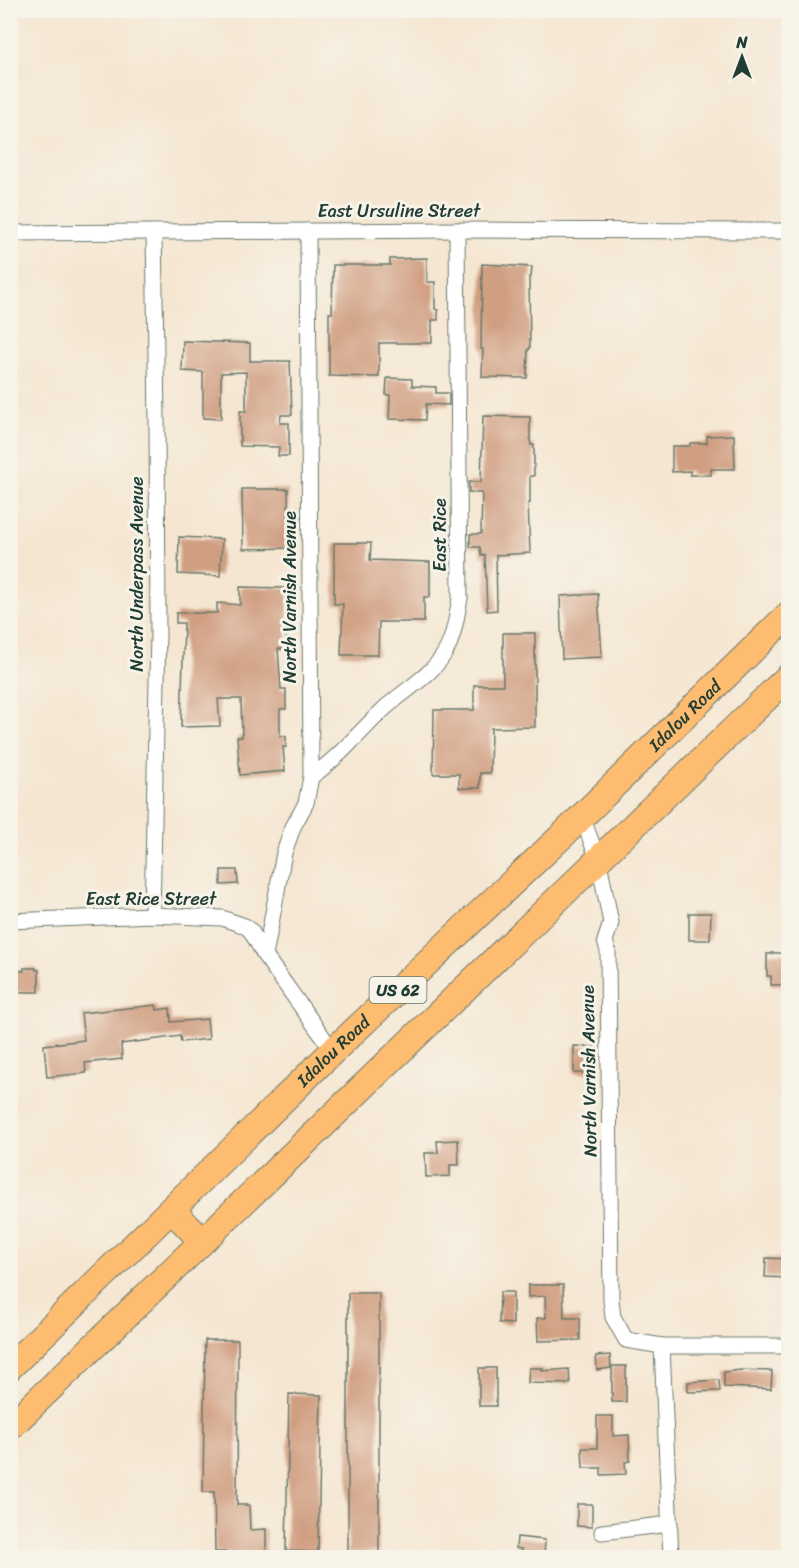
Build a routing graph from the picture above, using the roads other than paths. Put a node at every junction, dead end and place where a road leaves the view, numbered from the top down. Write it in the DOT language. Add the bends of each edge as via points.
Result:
graph roads {
  1 [pos="457,230"];
  2 [pos="308,231"];
  3 [pos="789,231"];
  4 [pos="154,232"];
  5 [pos="10,233"];
  6 [pos="789,615"];
  7 [pos="789,677"];
  8 [pos="311,777"];
  9 [pos="582,817"];
  10 [pos="598,861"];
  11 [pos="152,915"];
  12 [pos="10,921"];
  13 [pos="265,956"];
  14 [pos="333,1051"];
  15 [pos="172,1210"];
  16 [pos="202,1241"];
  17 [pos="662,1346"];
  18 [pos="789,1346"];
  19 [pos="10,1367"];
  20 [pos="10,1427"];
  21 [pos="670,1524"];
  22 [pos="602,1532"];
  23 [pos="671,1557"];
  1 -- 2 [label="street, East Ursuline Street"];
  1 -- 3 [label="street, East Ursuline Street"];
  1 -- 8 [label="street, East Rice" via="460,598 456,623 448,648 435,666"];
  2 -- 4 [label="street, East Ursuline Street"];
  2 -- 8 [label="street, North Varnish Avenue"];
  4 -- 5 [label="street, East Ursuline Street"];
  4 -- 11 [label="street, North Underpass Avenue" via="158,634"];
  6 -- 9 [label="highway, Idalou Road / US 62"];
  7 -- 10 [label="highway, US 62"];
  8 -- 13 [label="street, North Varnish Avenue" via="306,803 284,854"];
  9 -- 10 [label="street, North Varnish Avenue"];
  9 -- 14 [label="highway, Idalou Road / US 62"];
  10 -- 16 [label="highway, US 62"];
  10 -- 17 [label="street, North Varnish Avenue" via="611,923 605,941 613,1317 626,1340"];
  11 -- 12 [label="street, East Rice Street"];
  11 -- 13 [label="street, East Rice Street" via="232,921 251,931"];
  13 -- 14 [label="street, East Rice Street"];
  14 -- 15 [label="highway, Idalou Road / US 62"];
  15 -- 16 [label="highway"];
  15 -- 19 [label="highway, Idalou Road / US 62"];
  16 -- 20 [label="highway, US 62"];
  17 -- 18 [label="street"];
  17 -- 21 [label="street"];
  21 -- 22 [label="street"];
  21 -- 23 [label="street"];
}
